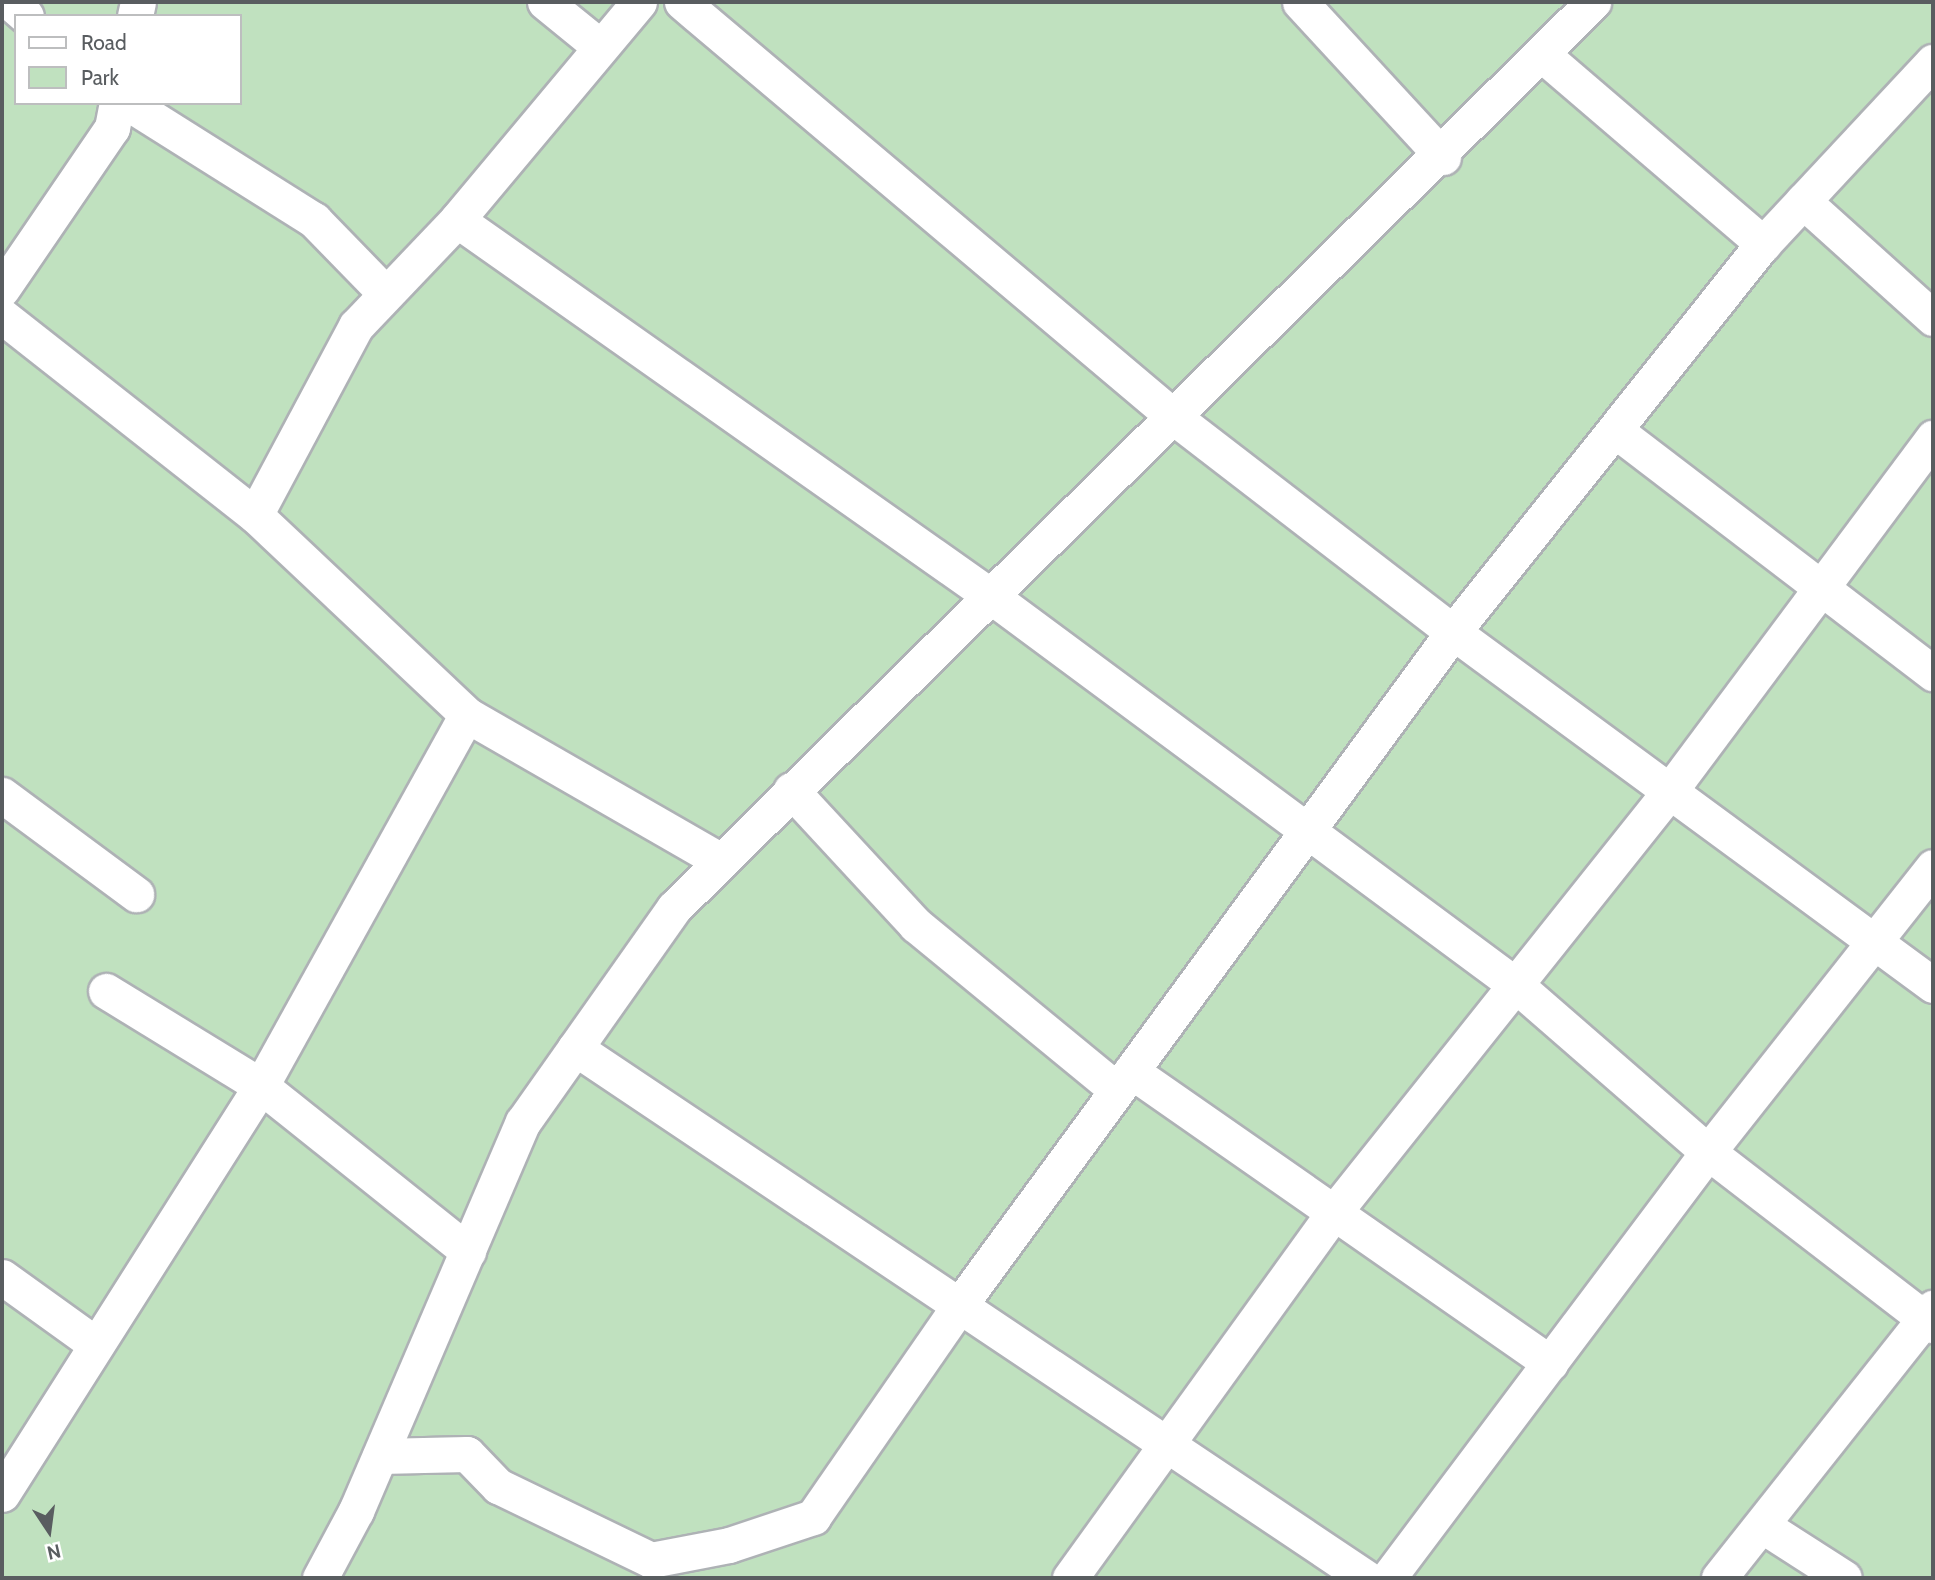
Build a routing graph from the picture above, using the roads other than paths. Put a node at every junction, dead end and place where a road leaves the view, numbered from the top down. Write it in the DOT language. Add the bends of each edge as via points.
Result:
graph roads {
  1 [pos="10,2"];
  2 [pos="545,2"];
  3 [pos="639,2"];
  4 [pos="682,2"];
  5 [pos="1300,2"];
  6 [pos="1593,2"];
  7 [pos="24,14"];
  8 [pos="598,45"];
  9 [pos="1544,56"];
  10 [pos="1933,62"];
  11 [pos="117,105"];
  12 [pos="131,105"];
  13 [pos="1443,157"];
  14 [pos="1803,201"];
  15 [pos="457,220"];
  16 [pos="1763,244"];
  17 [pos="2,289"];
  18 [pos="386,294"];
  19 [pos="2,316"];
  20 [pos="1933,318"];
  21 [pos="1175,418"];
  22 [pos="1616,431"];
  23 [pos="1933,438"];
  24 [pos="255,516"];
  25 [pos="1822,589"];
  26 [pos="992,597"];
  27 [pos="1453,632"];
  28 [pos="1933,673"];
  29 [pos="467,715"];
  30 [pos="791,790"];
  31 [pos="1670,792"];
  32 [pos="2,794"];
  33 [pos="1311,833"];
  34 [pos="721,861"];
  35 [pos="1933,867"];
  36 [pos="135,894"];
  37 [pos="1874,940"];
  38 [pos="1933,985"];
  39 [pos="1517,986"];
  40 [pos="106,991"];
  41 [pos="575,1048"];
  42 [pos="1124,1080"];
  43 [pos="261,1086"];
  44 [pos="1708,1152"];
  45 [pos="1335,1210"];
  46 [pos="468,1251"];
  47 [pos="2,1277"];
  48 [pos="959,1306"];
  49 [pos="1930,1317"];
  50 [pos="94,1343"];
  51 [pos="1550,1363"];
  52 [pos="1167,1446"];
  53 [pos="380,1456"];
  54 [pos="2,1494"];
  55 [pos="1763,1526"];
  56 [pos="320,1578"];
  57 [pos="1070,1578"];
  58 [pos="1366,1578"];
  59 [pos="1388,1578"];
  60 [pos="1719,1578"];
  61 [pos="1844,1578"];
  1 -- 7 [label="street"];
  2 -- 8 [label="street"];
  3 -- 8 [label="street"];
  4 -- 21 [label="street"];
  5 -- 13 [label="street"];
  6 -- 9 [label="street"];
  8 -- 15 [label="street"];
  9 -- 13 [label="street"];
  9 -- 16 [label="street"];
  10 -- 14 [label="street"];
  11 -- 17 [label="street" via="111,128"];
  12 -- 18 [label="street" via="314,220"];
  13 -- 21 [label="street"];
  14 -- 16 [label="street"];
  14 -- 20 [label="street"];
  15 -- 18 [label="street"];
  15 -- 26 [label="street"];
  16 -- 22 [label="street"];
  18 -- 24 [label="street" via="356,326"];
  19 -- 24 [label="street"];
  21 -- 26 [label="street"];
  21 -- 27 [label="street"];
  22 -- 25 [label="street"];
  22 -- 27 [label="street"];
  23 -- 25 [label="street"];
  24 -- 29 [label="street"];
  25 -- 28 [label="street"];
  25 -- 31 [label="street"];
  26 -- 30 [label="street"];
  26 -- 33 [label="street"];
  27 -- 31 [label="street"];
  27 -- 33 [label="street"];
  29 -- 34 [label="street"];
  29 -- 43 [label="street"];
  30 -- 34 [label="street"];
  30 -- 42 [label="street" via="916,925"];
  31 -- 37 [label="street"];
  31 -- 39 [label="street"];
  32 -- 36 [label="street"];
  33 -- 39 [label="street"];
  33 -- 42 [label="street"];
  34 -- 41 [label="street" via="674,908"];
  35 -- 37 [label="street"];
  37 -- 38 [label="street"];
  37 -- 44 [label="street"];
  39 -- 44 [label="street"];
  39 -- 45 [label="street"];
  40 -- 43 [label="street"];
  41 -- 46 [label="street" via="523,1122"];
  41 -- 48 [label="street"];
  42 -- 45 [label="street"];
  42 -- 48 [label="street"];
  43 -- 46 [label="street"];
  43 -- 50 [label="street"];
  44 -- 49 [label="street"];
  44 -- 51 [label="street"];
  45 -- 51 [label="street"];
  45 -- 52 [label="street"];
  46 -- 53 [label="street"];
  47 -- 50 [label="street"];
  48 -- 52 [label="street"];
  48 -- 53 [label="street" via="813,1517 729,1545 651,1560 498,1486 467,1454"];
  49 -- 55 [label="street"];
  50 -- 54 [label="street"];
  51 -- 59 [label="street"];
  52 -- 57 [label="street"];
  52 -- 58 [label="street"];
  53 -- 56 [label="street"];
  55 -- 60 [label="street"];
  55 -- 61 [label="street"];
}
